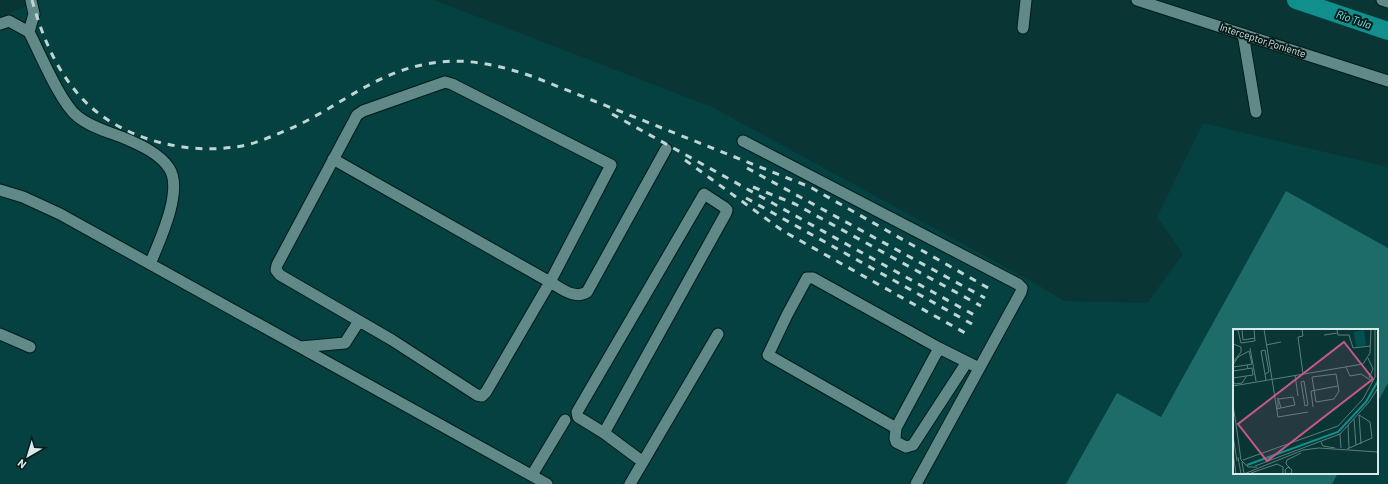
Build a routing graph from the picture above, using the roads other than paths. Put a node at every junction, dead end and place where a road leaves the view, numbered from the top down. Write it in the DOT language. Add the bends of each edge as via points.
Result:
graph roads {
  1 [pos="31,0"];
  2 [pos="1026,0"];
  3 [pos="1137,0"];
  4 [pos="1382,0"];
  5 [pos="1388,2"];
  6 [pos="0,24"];
  7 [pos="1023,28"];
  8 [pos="29,32"];
  9 [pos="1243,34"];
  10 [pos="1388,81"];
  11 [pos="1256,112"];
  12 [pos="743,141"];
  13 [pos="666,149"];
  14 [pos="333,159"];
  15 [pos="0,190"];
  16 [pos="150,264"];
  17 [pos="550,282"];
  18 [pos="359,321"];
  19 [pos="0,334"];
  20 [pos="718,334"];
  21 [pos="30,347"];
  22 [pos="300,347"];
  23 [pos="939,348"];
  24 [pos="967,362"];
  25 [pos="979,368"];
  26 [pos="565,420"];
  27 [pos="896,428"];
  28 [pos="604,433"];
  29 [pos="643,462"];
  30 [pos="537,480"];
  31 [pos="630,484"];
  32 [pos="916,484"];
  1 -- 8 [label="street" via="34,14"];
  2 -- 7 [label="street"];
  3 -- 9 [label="street, Interceptor Poniente"];
  4 -- 5 [label="street"];
  6 -- 8 [label="street" via="9,21"];
  8 -- 16 [label="street" via="56,86 77,116 147,148 169,168 174,178 174,189 164,231"];
  9 -- 10 [label="street, Interceptor Poniente"];
  9 -- 11 [label="street"];
  12 -- 25 [label="street" via="1018,284 1022,288 1021,292"];
  13 -- 17 [label="street" via="587,292 575,296"];
  14 -- 17 [label="street"];
  14 -- 17 [label="street" via="359,113 448,82 608,163 610,168"];
  14 -- 18 [label="street" via="276,270 280,275"];
  15 -- 16 [label="street" via="23,197 60,214"];
  16 -- 22 [label="street"];
  17 -- 18 [label="street" via="482,396 478,396"];
  18 -- 22 [label="street" via="345,343"];
  19 -- 21 [label="street"];
  20 -- 29 [label="street"];
  22 -- 30 [label="street"];
  23 -- 24 [label="street"];
  23 -- 27 [label="street"];
  23 -- 27 [label="street" via="810,277 787,315 768,355"];
  24 -- 25 [label="street"];
  24 -- 27 [label="street" via="913,445 906,448 896,442"];
  25 -- 32 [label="street"];
  26 -- 30 [label="street"];
  28 -- 28 [label="street" via="726,213 724,207 706,195 702,195 576,412 578,417"];
  28 -- 29 [label="street"];
  29 -- 31 [label="street"];
}
